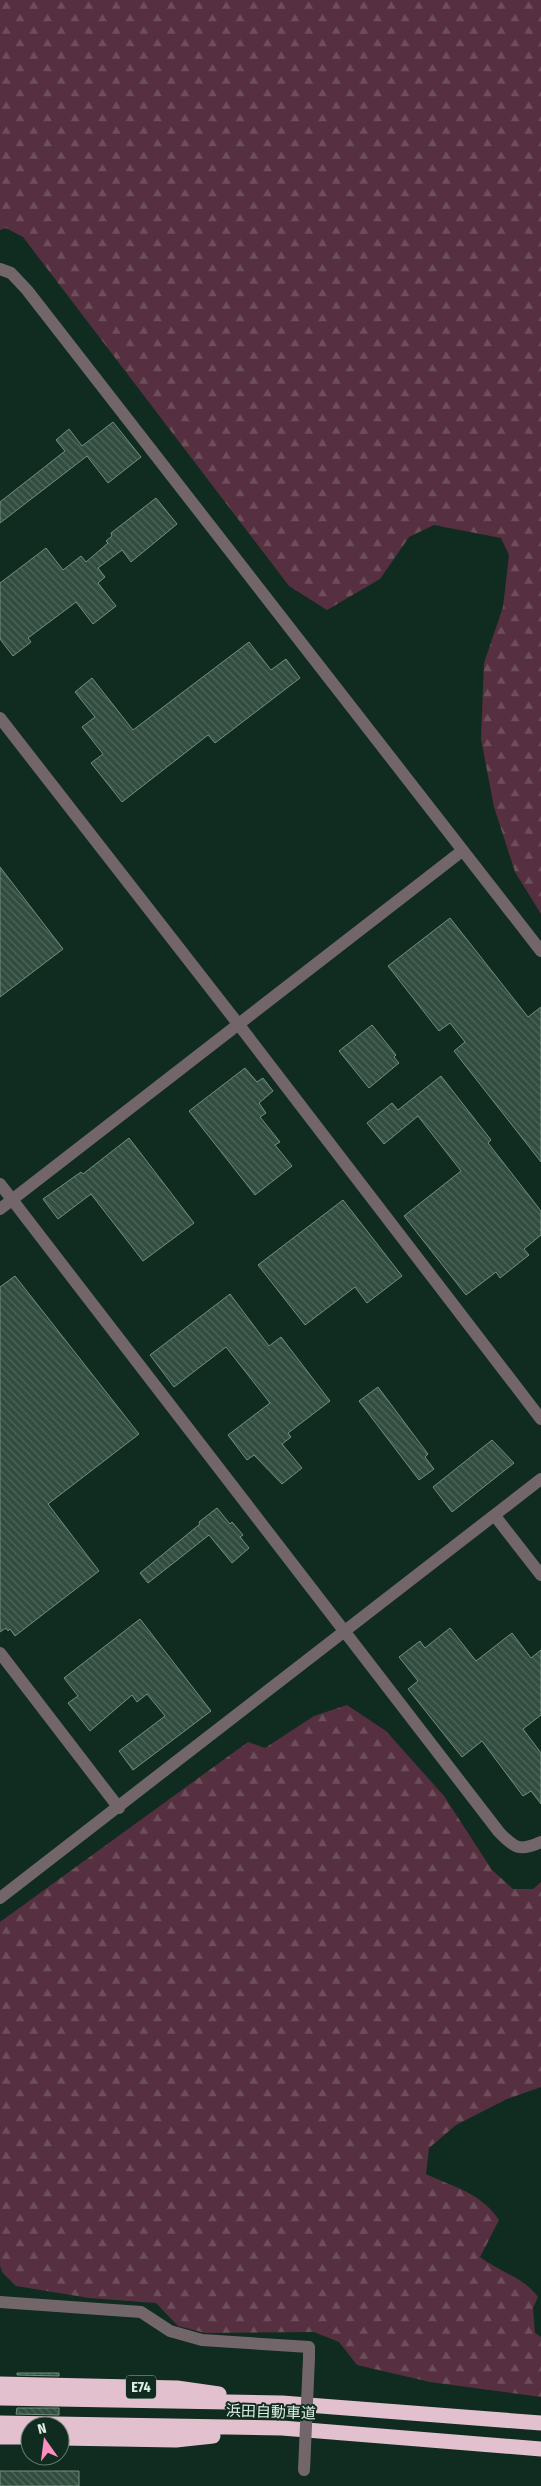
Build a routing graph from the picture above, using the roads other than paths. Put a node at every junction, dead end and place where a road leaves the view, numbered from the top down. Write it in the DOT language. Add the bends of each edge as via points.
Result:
graph roads {
  1 [pos="0,269"];
  2 [pos="0,718"];
  3 [pos="462,850"];
  4 [pos="541,952"];
  5 [pos="239,1025"];
  6 [pos="0,1184"];
  7 [pos="12,1199"];
  8 [pos="0,1208"];
  9 [pos="541,1419"];
  10 [pos="541,1480"];
  11 [pos="495,1516"];
  12 [pos="541,1575"];
  13 [pos="345,1634"];
  14 [pos="0,1653"];
  15 [pos="119,1808"];
  16 [pos="541,1842"];
  17 [pos="0,1898"];
  18 [pos="0,2302"];
  19 [pos="0,2384"];
  20 [pos="0,2398"];
  21 [pos="282,2403"];
  22 [pos="541,2422"];
  23 [pos="0,2423"];
  24 [pos="282,2428"];
  25 [pos="0,2437"];
  26 [pos="20,2437"];
  27 [pos="70,2438"];
  28 [pos="541,2449"];
  29 [pos="304,2470"];
  1 -- 3 [label="street" via="11,273 28,290"];
  2 -- 5 [label="street"];
  3 -- 4 [label="street"];
  3 -- 5 [label="street"];
  5 -- 7 [label="street"];
  5 -- 9 [label="street"];
  6 -- 7 [label="street"];
  7 -- 8 [label="street"];
  7 -- 13 [label="street"];
  10 -- 11 [label="street"];
  11 -- 12 [label="street"];
  11 -- 13 [label="street"];
  13 -- 15 [label="street"];
  13 -- 16 [label="street" via="499,1832 513,1846 523,1848"];
  14 -- 15 [label="street"];
  15 -- 17 [label="street"];
  18 -- 29 [label="street, bridge" via="141,2312 170,2331 202,2340 309,2347"];
  19 -- 21 [label="highway, E74" via="177,2388"];
  20 -- 21 [label="highway, 浜田自動車道 / E74"];
  21 -- 22 [label="highway, 浜田自動車道 / E74"];
  23 -- 24 [label="highway, 浜田自動車道"];
  24 -- 27 [label="highway" via="176,2440"];
  24 -- 28 [label="highway, 浜田自動車道"];
  25 -- 26 [label="highway"];
}
